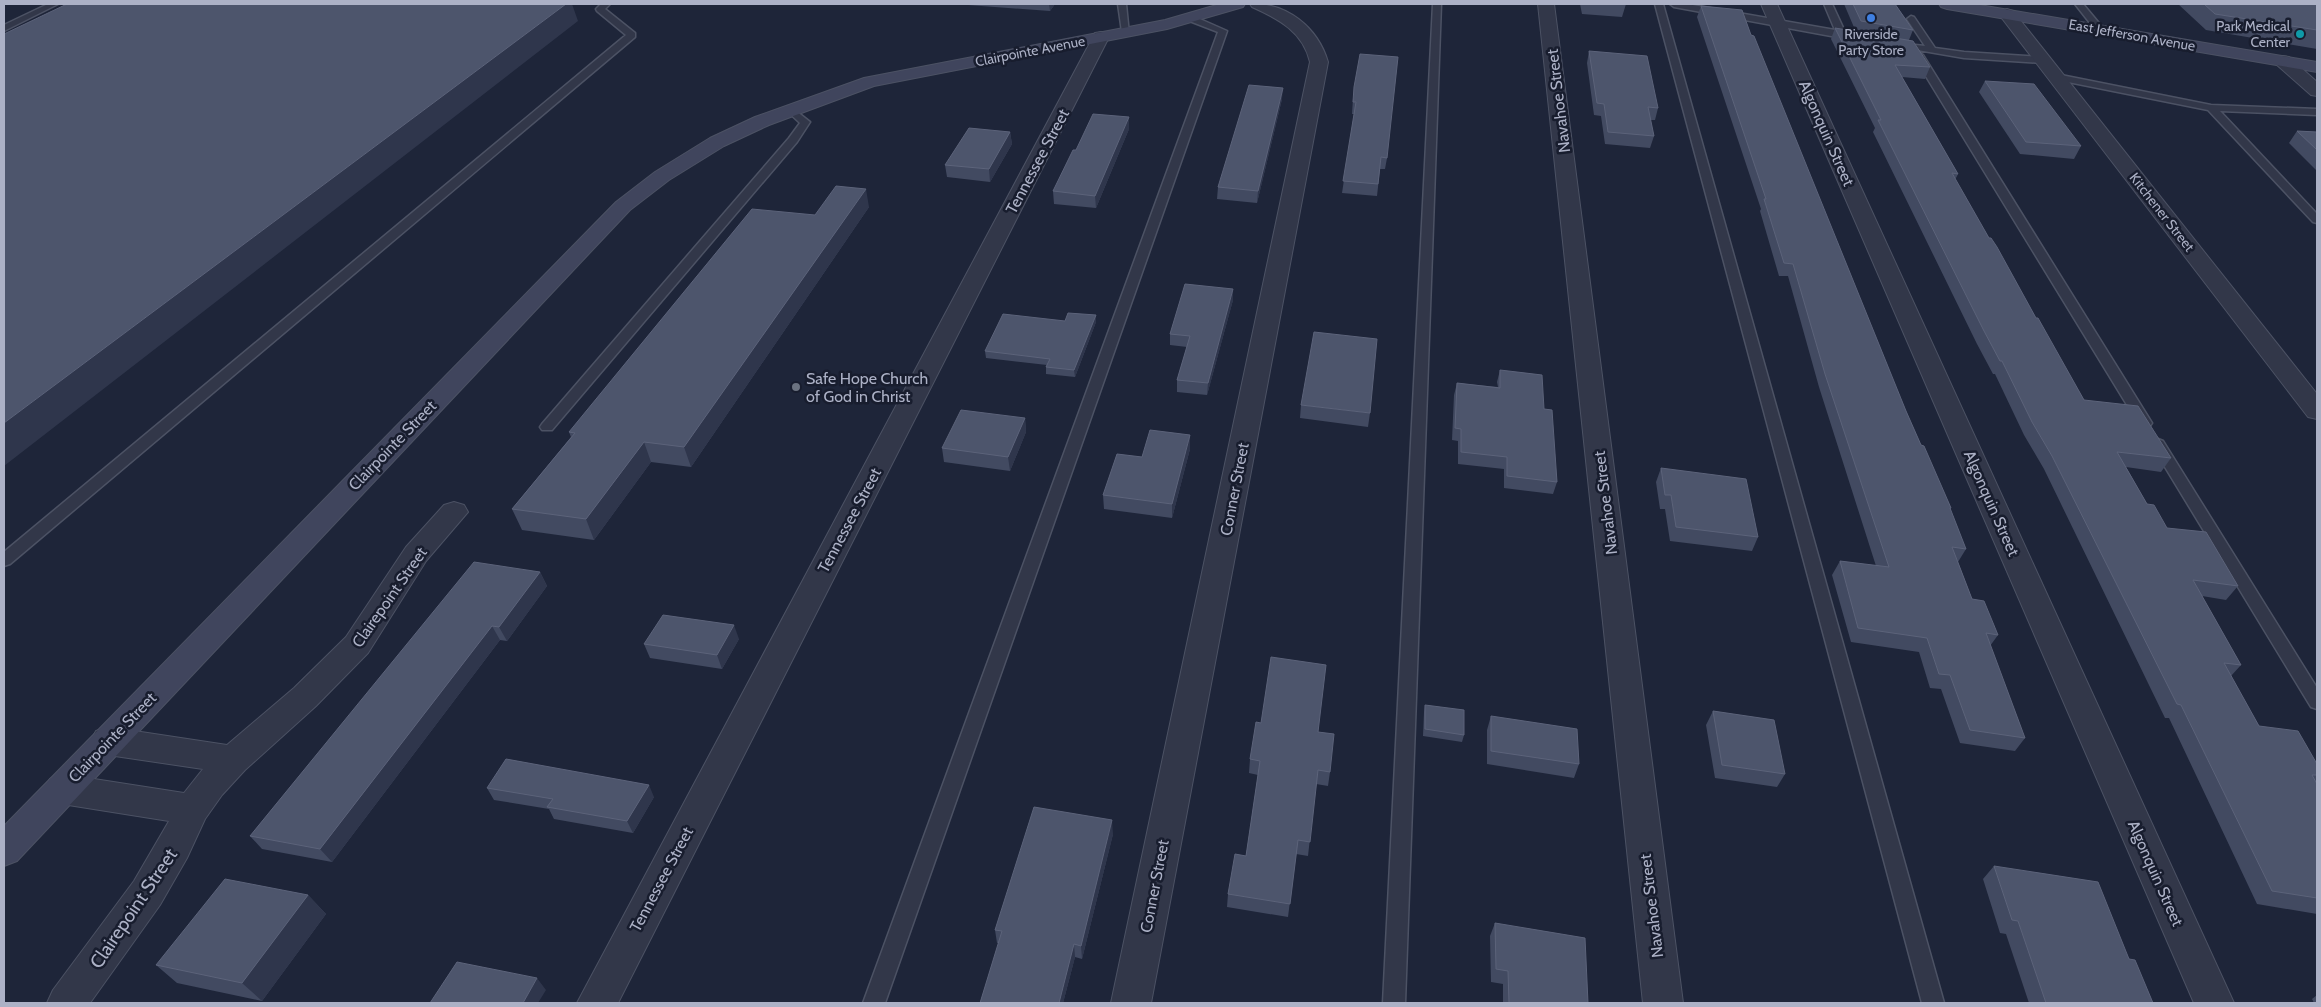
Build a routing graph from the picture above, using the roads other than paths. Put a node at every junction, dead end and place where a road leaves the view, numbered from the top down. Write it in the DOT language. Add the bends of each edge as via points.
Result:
graph roads {
  1 [pos="54,4"];
  2 [pos="606,4"];
  3 [pos="1122,4"];
  4 [pos="1237,4"];
  5 [pos="1258,4"];
  6 [pos="1437,4"];
  7 [pos="1546,4"];
  8 [pos="1659,4"];
  9 [pos="1674,4"];
  10 [pos="1712,4"];
  11 [pos="1828,4"];
  12 [pos="1947,4"];
  13 [pos="2079,4"];
  14 [pos="1722,12"];
  15 [pos="1773,13"];
  16 [pos="2006,14"];
  17 [pos="1190,18"];
  18 [pos="1911,19"];
  19 [pos="4,28"];
  20 [pos="2100,30"];
  21 [pos="1114,34"];
  22 [pos="1842,35"];
  23 [pos="1860,38"];
  24 [pos="1896,44"];
  25 [pos="1913,47"];
  26 [pos="1933,51"];
  27 [pos="2043,60"];
  28 [pos="2283,61"];
  29 [pos="2317,67"];
  30 [pos="2056,78"];
  31 [pos="2317,91"];
  32 [pos="823,97"];
  33 [pos="2211,108"];
  34 [pos="791,110"];
  35 [pos="2317,112"];
  36 [pos="2317,220"];
  37 [pos="2317,410"];
  38 [pos="547,426"];
  39 [pos="454,512"];
  40 [pos="4,560"];
  41 [pos="2317,702"];
  42 [pos="108,741"];
  43 [pos="233,760"];
  44 [pos="62,789"];
  45 [pos="192,809"];
  46 [pos="4,850"];
  47 [pos="67,1003"];
  48 [pos="597,1003"];
  49 [pos="874,1003"];
  50 [pos="1131,1003"];
  51 [pos="1394,1003"];
  52 [pos="1663,1003"];
  53 [pos="1933,1003"];
  54 [pos="2214,1003"];
  1 -- 19 [label="lane"];
  2 -- 40 [label="lane" via="600,9 632,35"];
  3 -- 21 [label="lane"];
  4 -- 17 [label="street, Clairpointe Avenue"];
  5 -- 50 [label="street, Conner Street" via="1304,32 1317,48 1319,62"];
  6 -- 51 [label="lane"];
  7 -- 52 [label="street, Navahoe Street"];
  8 -- 53 [label="lane"];
  9 -- 14 [label="lane"];
  10 -- 14 [label="lane"];
  11 -- 22 [label="lane"];
  12 -- 16 [label="street, East Jefferson Avenue"];
  13 -- 20 [label="lane"];
  14 -- 15 [label="lane"];
  15 -- 22 [label="lane"];
  15 -- 54 [label="street, Algonquin Street"];
  16 -- 20 [label="street, East Jefferson Avenue"];
  16 -- 27 [label="street, Kitchener Street"];
  17 -- 21 [label="street, Clairpointe Avenue"];
  17 -- 49 [label="lane" via="1223,31"];
  18 -- 26 [label="lane"];
  20 -- 28 [label="street, East Jefferson Avenue"];
  21 -- 32 [label="street, Clairpointe Avenue" via="899,76"];
  21 -- 48 [label="street, Tennessee Street"];
  22 -- 23 [label="lane"];
  24 -- 25 [label="lane"];
  25 -- 26 [label="lane"];
  25 -- 41 [label="lane"];
  26 -- 27 [label="lane"];
  27 -- 30 [label="street, Kitchener Street"];
  28 -- 29 [label="street, East Jefferson Avenue"];
  28 -- 31 [label="street"];
  30 -- 33 [label="lane"];
  30 -- 37 [label="street, Kitchener Street"];
  32 -- 34 [label="street, Clairpointe Street"];
  33 -- 35 [label="lane"];
  33 -- 36 [label="lane"];
  34 -- 38 [label="lane" via="805,122 793,140"];
  34 -- 42 [label="street, Clairpointe Street" via="717,142 662,176 623,206"];
  39 -- 43 [label="street, Clairepoint Street" via="416,554 357,645"];
  42 -- 43 [label="street"];
  42 -- 44 [label="street, Clairpointe Street"];
  43 -- 45 [label="street, Clairepoint Street"];
  44 -- 45 [label="street"];
  44 -- 46 [label="street, Clairpointe Street"];
  45 -- 47 [label="street, Clairepoint Street" via="147,893"];
}
